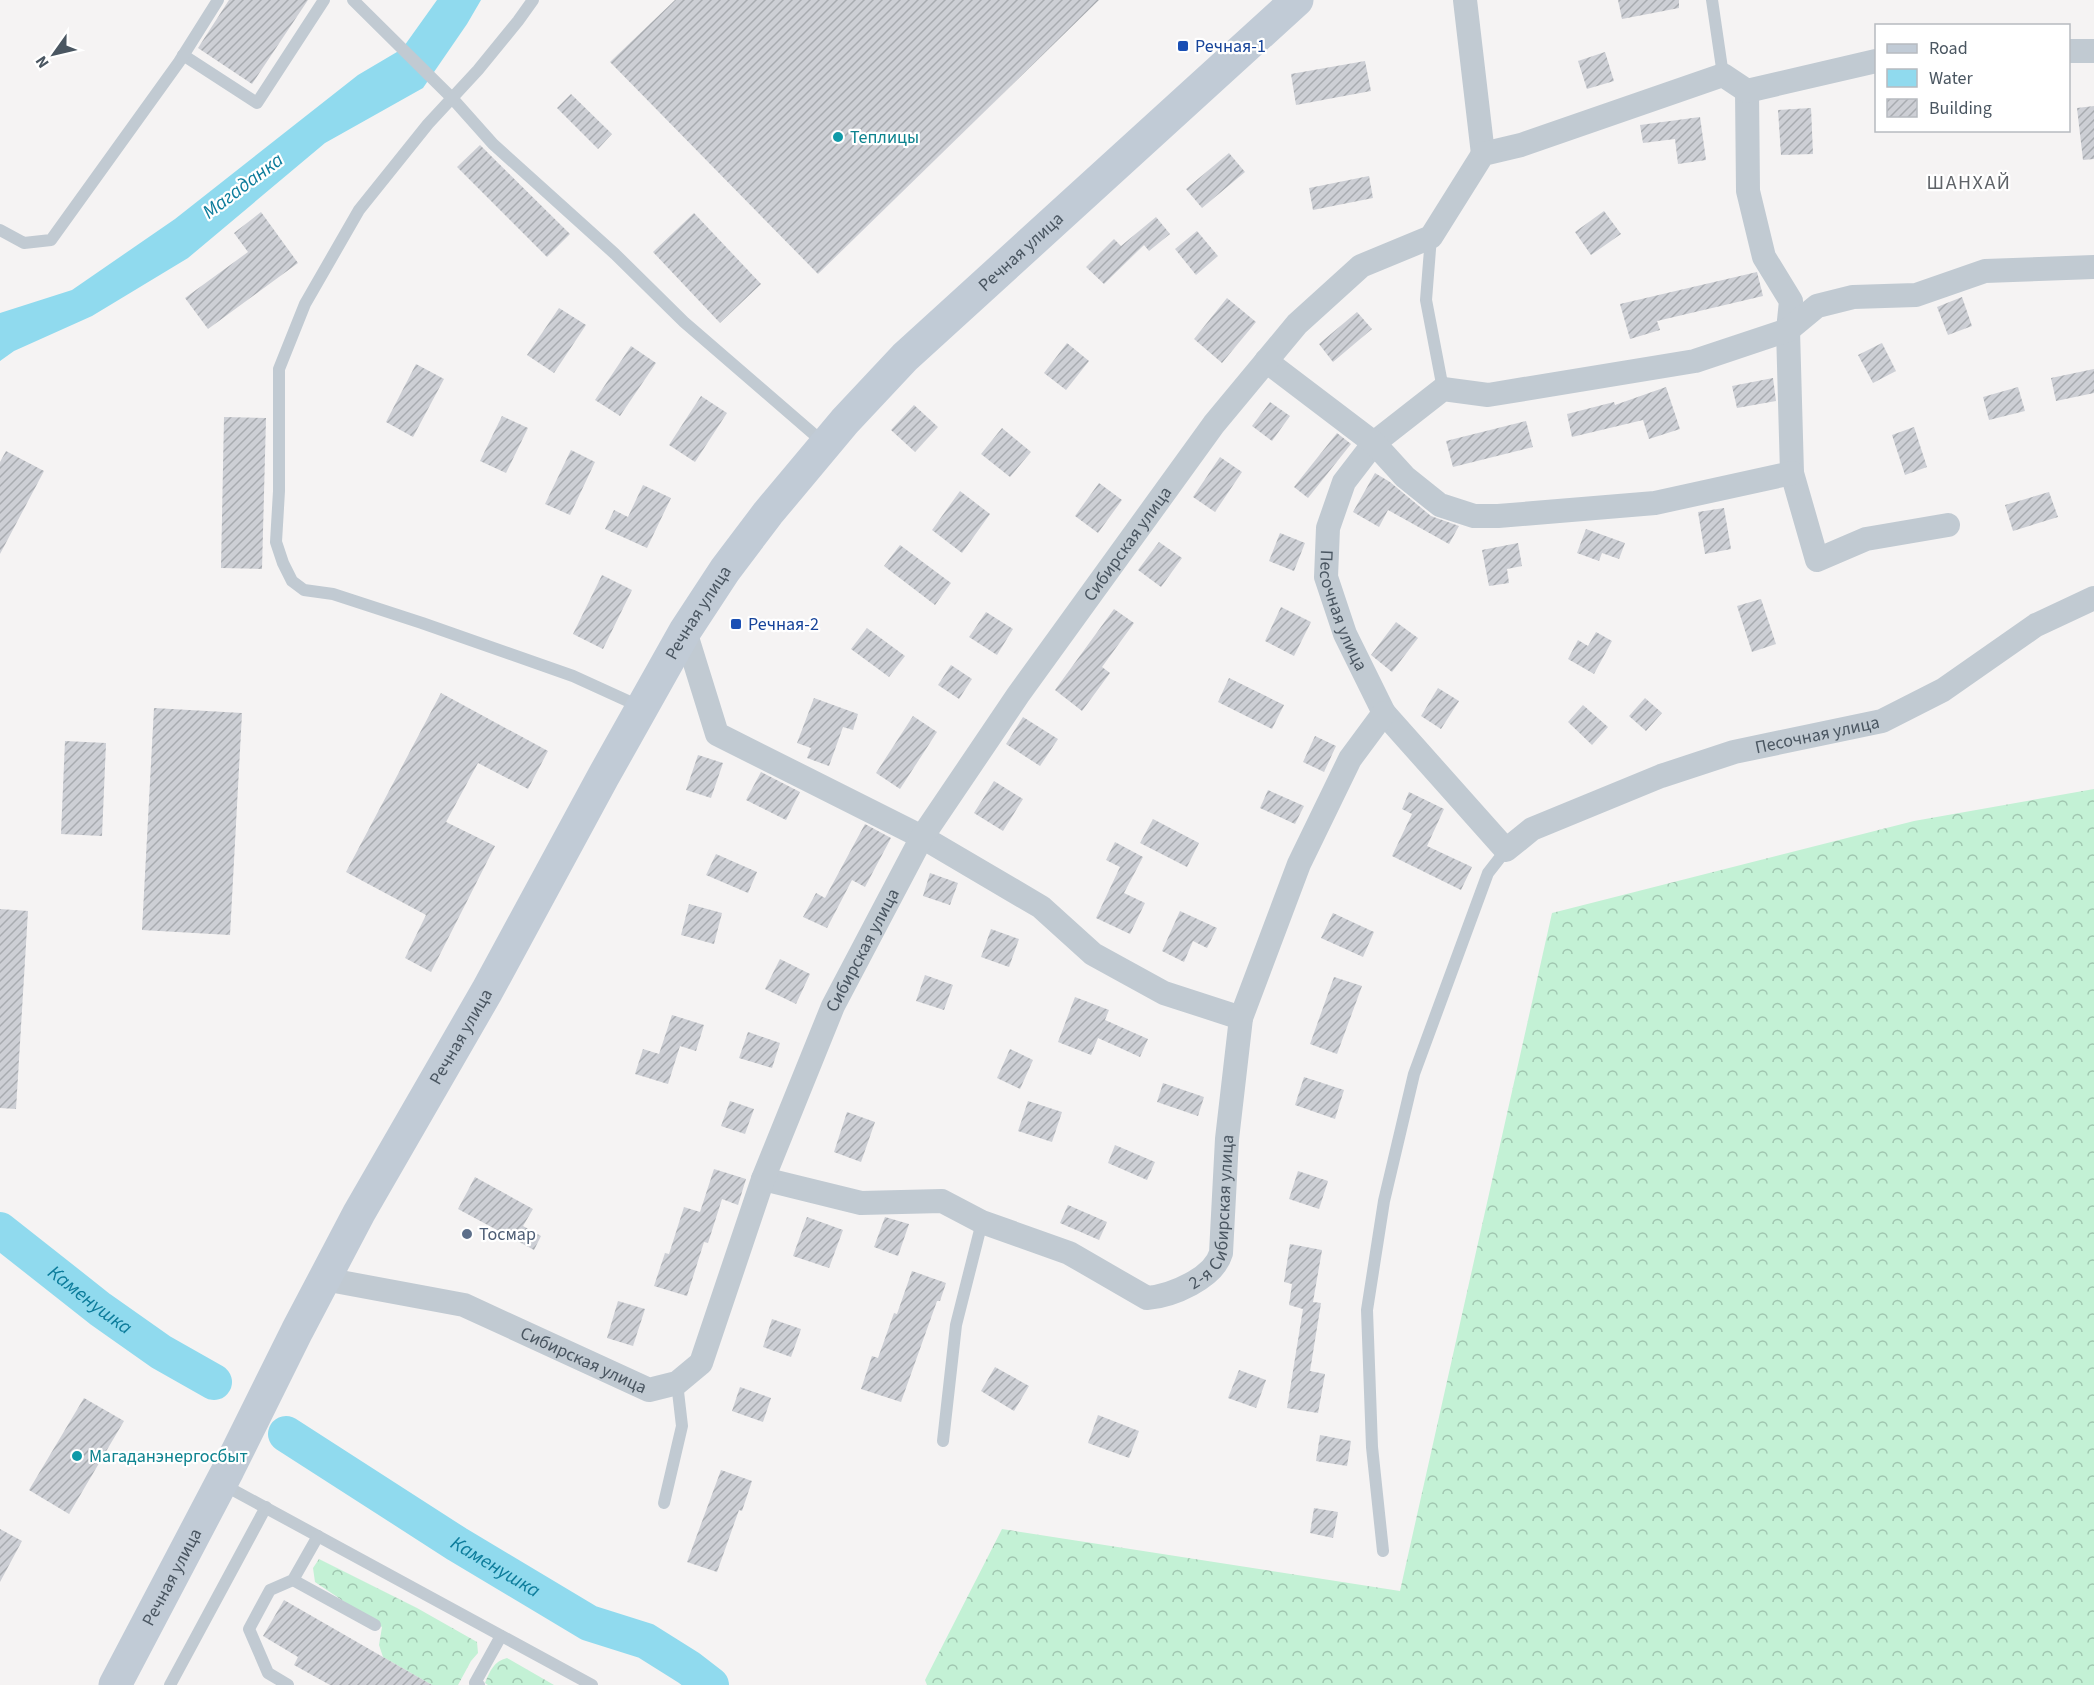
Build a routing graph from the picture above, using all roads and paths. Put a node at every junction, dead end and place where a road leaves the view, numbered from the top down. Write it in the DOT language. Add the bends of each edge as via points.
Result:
graph roads {
  1 [pos="218,0"];
  2 [pos="324,0"];
  3 [pos="353,0"];
  4 [pos="532,0"];
  5 [pos="1297,0"];
  6 [pos="1465,0"];
  7 [pos="1712,0"];
  8 [pos="2070,51"];
  9 [pos="2094,51"];
  10 [pos="183,55"];
  11 [pos="1875,61"];
  12 [pos="1723,75"];
  13 [pos="1747,91"];
  14 [pos="450,96"];
  15 [pos="1483,154"];
  16 [pos="0,230"];
  17 [pos="1431,237"];
  18 [pos="2094,267"];
  19 [pos="1788,330"];
  20 [pos="1266,361"];
  21 [pos="1443,389"];
  22 [pos="1374,443"];
  23 [pos="825,444"];
  24 [pos="1792,473"];
  25 [pos="1948,525"];
  26 [pos="2094,598"];
  27 [pos="685,631"];
  28 [pos="642,707"];
  29 [pos="1384,713"];
  30 [pos="922,837"];
  31 [pos="1506,850"];
  32 [pos="1241,1018"];
  33 [pos="763,1179"];
  34 [pos="982,1222"];
  35 [pos="324,1279"];
  36 [pos="677,1383"];
  37 [pos="943,1441"];
  38 [pos="225,1477"];
  39 [pos="664,1503"];
  40 [pos="266,1507"];
  41 [pos="318,1536"];
  42 [pos="1383,1551"];
  43 [pos="293,1580"];
  44 [pos="375,1625"];
  45 [pos="501,1636"];
  46 [pos="115,1685"];
  47 [pos="170,1685"];
  48 [pos="288,1685"];
  49 [pos="479,1685"];
  50 [pos="592,1685"];
  1 -- 10 [label="lane"];
  2 -- 10 [label="lane" via="256,103"];
  3 -- 14 [label="lane"];
  4 -- 14 [label="lane"];
  5 -- 23 [label="main road, Речная улица" via="937,327"];
  6 -- 15 [label="street"];
  7 -- 12 [label="lane"];
  8 -- 9 [label="street"];
  10 -- 16 [label="lane" via="51,240 24,243"];
  11 -- 13 [label="street"];
  12 -- 13 [label="street"];
  12 -- 15 [label="street" via="1521,145"];
  13 -- 19 [label="street" via="1748,190 1764,257 1791,301"];
  14 -- 23 [label="lane" via="493,144 684,322"];
  14 -- 28 [label="lane" via="359,210 290,338 279,369 276,543 292,581 304,590 333,594 422,622 573,676"];
  15 -- 17 [label="street"];
  17 -- 20 [label="street, Сибирская улица" via="1361,266 1297,324"];
  17 -- 21 [label="lane" via="1426,300"];
  18 -- 19 [label="street" via="1985,271 1916,295 1853,297 1817,306"];
  19 -- 21 [label="street" via="1695,361 1488,395"];
  19 -- 24 [label="street"];
  20 -- 22 [label="street"];
  20 -- 30 [label="street, Сибирская улица" via="1214,424 1018,694"];
  21 -- 22 [label="street, Песочная улица"];
  22 -- 24 [label="street" via="1405,477 1440,505 1474,516 1655,504"];
  22 -- 29 [label="street, Песочная улица" via="1344,482 1328,528 1326,577 1345,634"];
  23 -- 27 [label="main road, Речная улица" via="746,541"];
  24 -- 25 [label="street" via="1817,560 1866,539"];
  26 -- 31 [label="street, Песочная улица" via="2036,625 1943,690 1882,721 1734,752 1660,776 1532,829"];
  27 -- 28 [label="main road, Речная улица"];
  27 -- 30 [label="street" via="717,734"];
  28 -- 35 [label="main road, Речная улица"];
  29 -- 31 [label="street, Песочная улица"];
  29 -- 32 [label="street, 2-я Сибирская улица" via="1350,759 1299,864"];
  30 -- 32 [label="street" via="1041,907 1093,954 1164,993"];
  30 -- 33 [label="street, Сибирская улица" via="833,1006"];
  31 -- 42 [label="lane" via="1488,873 1414,1074 1384,1201 1367,1310 1372,1447"];
  32 -- 34 [label="street, 2-я Сибирская улица" via="1227,1139 1221,1253 1211,1270 1182,1289 1148,1298 1069,1253"];
  33 -- 34 [label="street, 2-я Сибирская улица" via="861,1203 942,1201"];
  33 -- 36 [label="street, Сибирская улица" via="701,1363"];
  34 -- 37 [label="lane" via="956,1325"];
  35 -- 36 [label="street, Сибирская улица" via="464,1305 649,1390"];
  35 -- 38 [label="main road, Речная улица"];
  36 -- 39 [label="lane" via="682,1426"];
  38 -- 40 [label="lane"];
  38 -- 46 [label="main road, Речная улица"];
  40 -- 41 [label="lane"];
  40 -- 47 [label="lane"];
  41 -- 43 [label="lane"];
  41 -- 45 [label="lane"];
  43 -- 44 [label="lane"];
  43 -- 48 [label="lane" via="270,1590 249,1629 268,1673"];
  45 -- 49 [label="lane" via="475,1683"];
  45 -- 50 [label="lane"];
}
